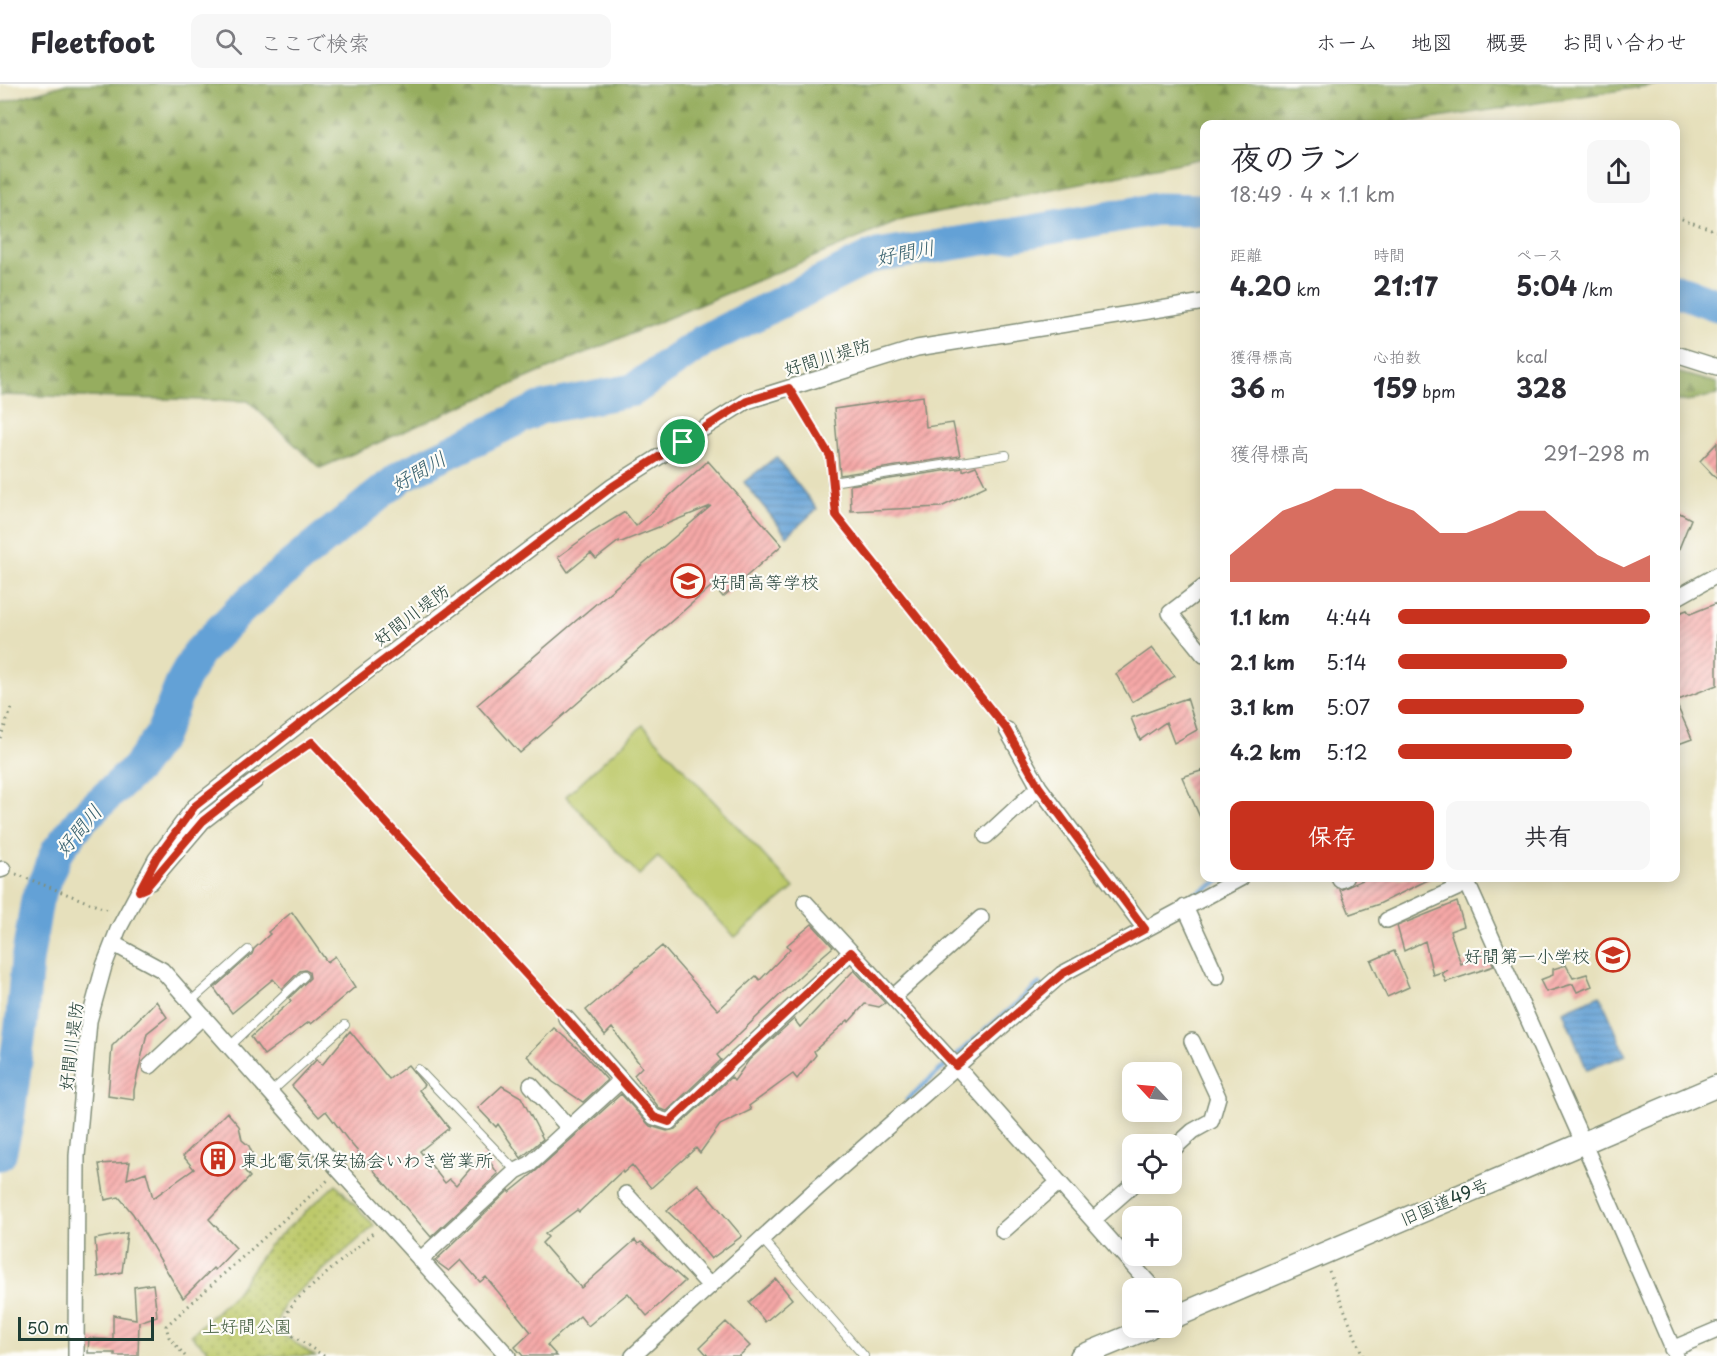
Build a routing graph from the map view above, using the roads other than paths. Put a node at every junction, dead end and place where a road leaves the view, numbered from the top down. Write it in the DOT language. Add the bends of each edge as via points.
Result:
graph roads {
  1 [pos="1200,303"];
  2 [pos="1680,355"];
  3 [pos="1717,367"];
  4 [pos="1005,455"];
  5 [pos="832,482"];
  6 [pos="1717,575"];
  7 [pos="1200,590"];
  8 [pos="1680,595"];
  9 [pos="1200,651"];
  10 [pos="1007,730"];
  11 [pos="255,781"];
  12 [pos="1039,787"];
  13 [pos="986,836"];
  14 [pos="1233,882"];
  15 [pos="1462,882"];
  16 [pos="1467,882"];
  17 [pos="139,891"];
  18 [pos="805,902"];
  19 [pos="1185,907"];
  20 [pos="981,918"];
  21 [pos="1387,920"];
  22 [pos="1142,925"];
  23 [pos="114,944"];
  24 [pos="248,950"];
  25 [pos="851,952"];
  26 [pos="304,976"];
  27 [pos="1217,977"];
  28 [pos="892,997"];
  29 [pos="190,1002"];
  30 [pos="202,1016"];
  31 [pos="566,1018"];
  32 [pos="345,1025"];
  33 [pos="1192,1041"];
  34 [pos="229,1047"];
  35 [pos="150,1066"];
  36 [pos="956,1066"];
  37 [pos="418,1069"];
  38 [pos="617,1084"];
  39 [pos="531,1085"];
  40 [pos="1717,1086"];
  41 [pos="271,1092"];
  42 [pos="569,1128"];
  43 [pos="1182,1141"];
  44 [pos="1583,1142"];
  45 [pos="516,1171"];
  46 [pos="1059,1182"];
  47 [pos="626,1194"];
  48 [pos="1123,1194"];
  49 [pos="1093,1220"];
  50 [pos="1003,1231"];
  51 [pos="762,1239"];
  52 [pos="420,1260"];
  53 [pos="1144,1278"];
  54 [pos="710,1286"];
  55 [pos="1182,1311"];
  56 [pos="1717,1330"];
  57 [pos="1125,1338"];
  58 [pos="1674,1353"];
  59 [pos="76,1356"];
  60 [pos="508,1356"];
  61 [pos="633,1356"];
  62 [pos="864,1356"];
  63 [pos="1081,1356"];
  1 -- 17 [label="street, 好間川堤防" via="916,348 747,401 613,486 195,806 156,859"];
  2 -- 3 [label="street"];
  4 -- 5 [label="lane"];
  6 -- 8 [label="street"];
  7 -- 9 [label="street" via="1170,613"];
  10 -- 12 [label="street"];
  11 -- 17 [label="street" via="203,821 146,888"];
  12 -- 13 [label="street"];
  12 -- 22 [label="street"];
  14 -- 19 [label="street"];
  15 -- 21 [label="street"];
  16 -- 44 [label="street"];
  17 -- 23 [label="street, 好間川堤防"];
  18 -- 25 [label="street"];
  19 -- 22 [label="street"];
  19 -- 27 [label="street"];
  20 -- 28 [label="street"];
  22 -- 36 [label="street" via="1062,974"];
  23 -- 29 [label="street" via="162,970"];
  23 -- 59 [label="street, 好間川堤防" via="89,1022 77,1156"];
  24 -- 29 [label="lane"];
  25 -- 28 [label="street"];
  25 -- 31 [label="street" via="669,1122 654,1117"];
  26 -- 34 [label="lane"];
  28 -- 36 [label="street"];
  29 -- 30 [label="street"];
  30 -- 34 [label="street"];
  30 -- 35 [label="street"];
  32 -- 41 [label="lane"];
  33 -- 43 [label="street" via="1218,1097 1211,1121"];
  34 -- 41 [label="street"];
  36 -- 46 [label="street"];
  36 -- 51 [label="street"];
  37 -- 45 [label="lane"];
  38 -- 42 [label="street"];
  39 -- 42 [label="street"];
  40 -- 44 [label="street, 旧国道49号"];
  41 -- 52 [label="street"];
  42 -- 45 [label="street" via="530,1164"];
  44 -- 55 [label="street, 旧国道49号"];
  44 -- 58 [label="street"];
  45 -- 52 [label="street"];
  46 -- 49 [label="street"];
  46 -- 50 [label="street"];
  47 -- 54 [label="street"];
  48 -- 49 [label="street"];
  49 -- 53 [label="street"];
  51 -- 54 [label="street"];
  51 -- 62 [label="lane"];
  52 -- 60 [label="street"];
  54 -- 61 [label="street"];
  56 -- 58 [label="street"];
  57 -- 63 [label="street"];
}
